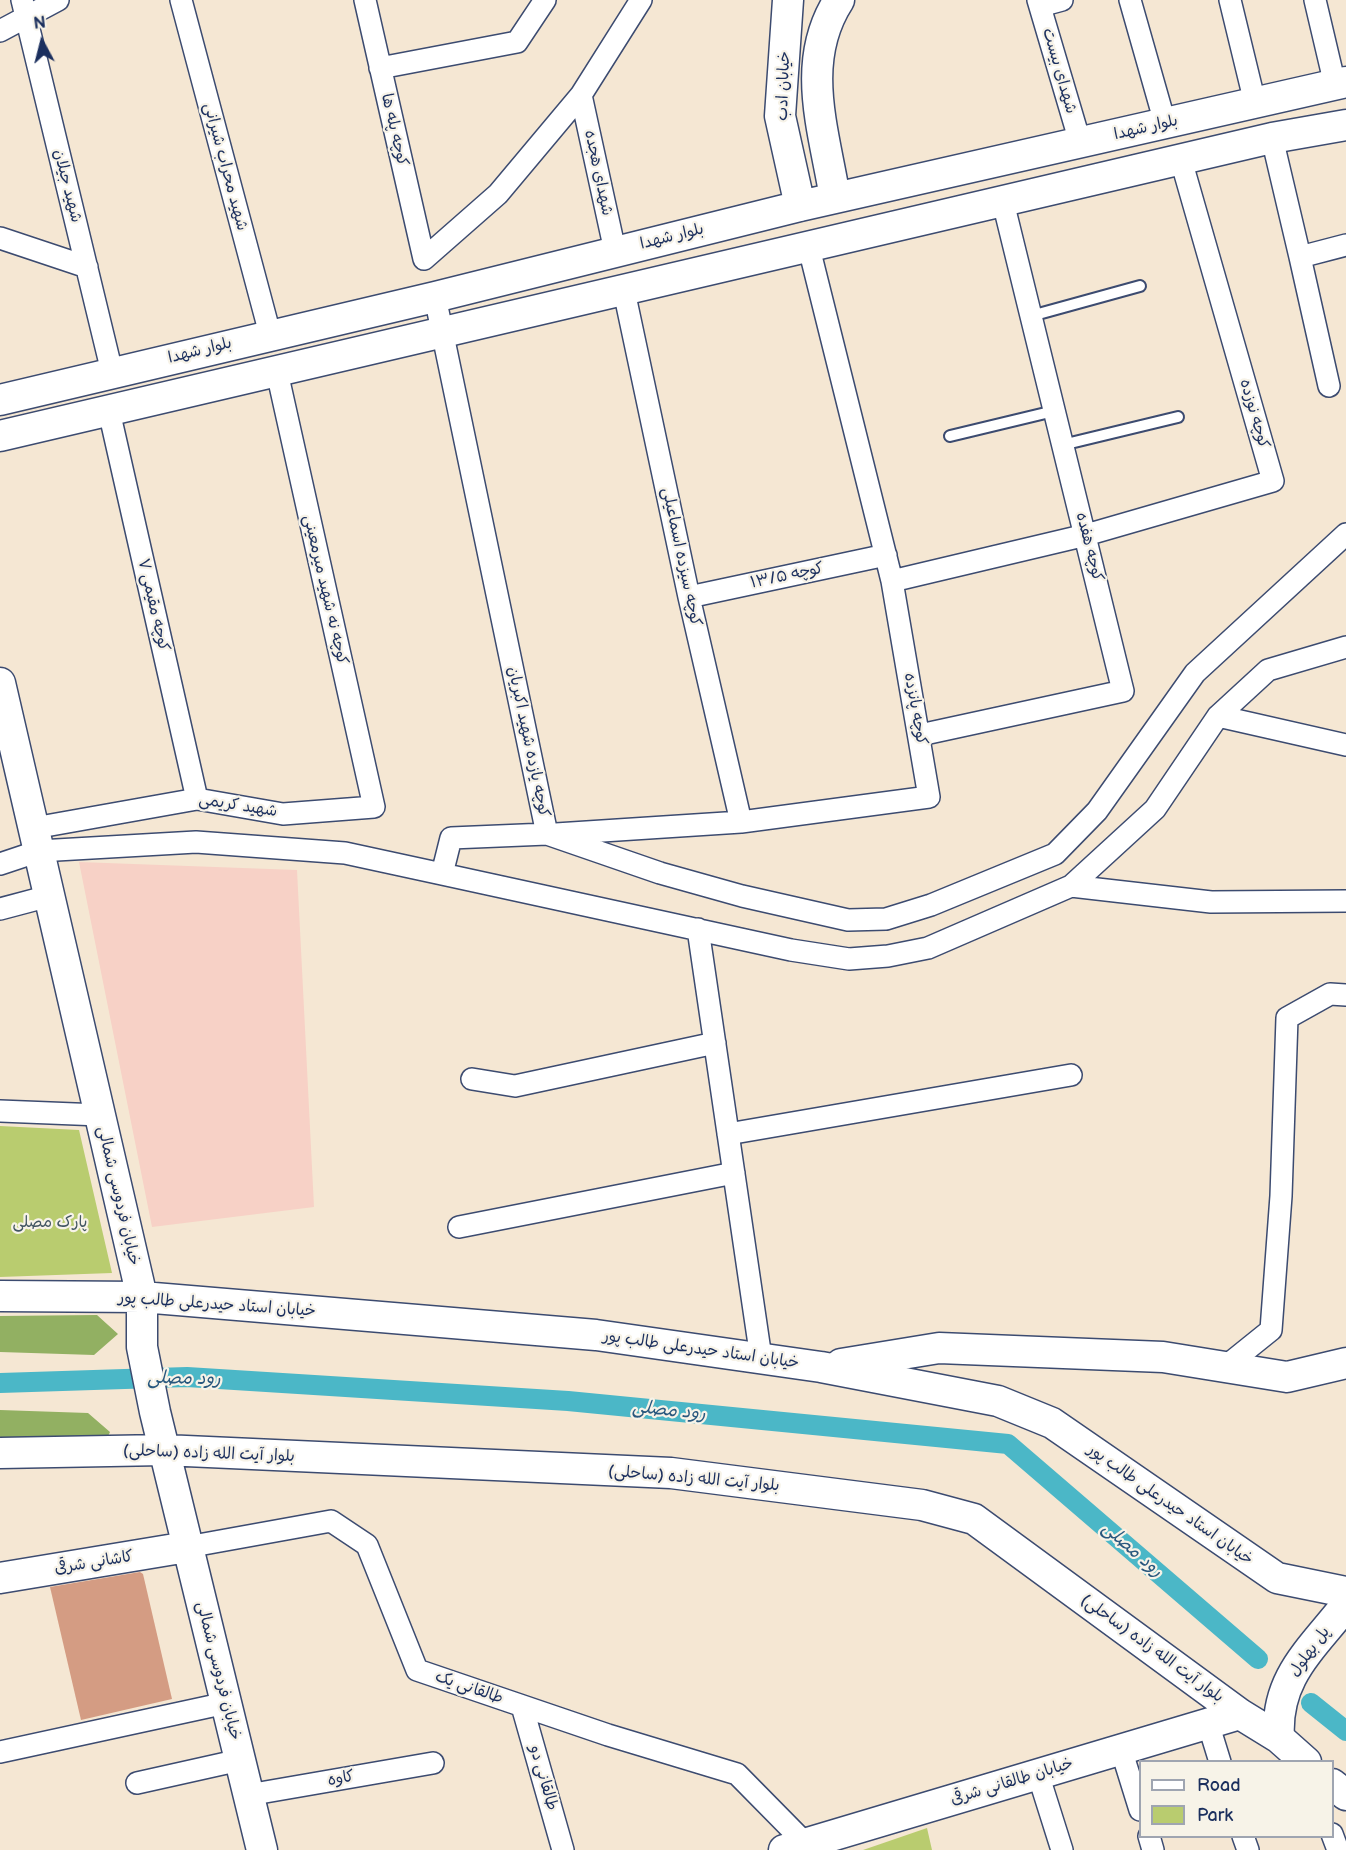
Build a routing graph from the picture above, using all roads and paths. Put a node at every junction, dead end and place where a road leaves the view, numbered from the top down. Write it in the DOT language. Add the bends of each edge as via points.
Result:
graph roads {
  1 [pos="58,0"];
  2 [pos="181,0"];
  3 [pos="365,0"];
  4 [pos="545,0"];
  5 [pos="641,0"];
  6 [pos="788,0"];
  7 [pos="839,0"];
  8 [pos="1062,0"];
  9 [pos="1130,0"];
  10 [pos="1230,0"];
  11 [pos="1315,0"];
  12 [pos="1039,3"];
  13 [pos="24,8"];
  14 [pos="0,31"];
  15 [pos="380,68"];
  16 [pos="1340,83"];
  17 [pos="582,95"];
  18 [pos="1255,103"];
  19 [pos="1165,123"];
  20 [pos="1346,125"];
  21 [pos="1272,138"];
  22 [pos="1080,142"];
  23 [pos="1181,160"];
  24 [pos="834,198"];
  25 [pos="1003,202"];
  26 [pos="800,206"];
  27 [pos="0,238"];
  28 [pos="1346,245"];
  29 [pos="809,248"];
  30 [pos="615,250"];
  31 [pos="1300,257"];
  32 [pos="87,267"];
  33 [pos="1140,286"];
  34 [pos="624,291"];
  35 [pos="435,297"];
  36 [pos="1031,316"];
  37 [pos="270,334"];
  38 [pos="444,334"];
  39 [pos="112,372"];
  40 [pos="277,372"];
  41 [pos="1329,386"];
  42 [pos="0,400"];
  43 [pos="109,411"];
  44 [pos="1054,411"];
  45 [pos="1178,417"];
  46 [pos="0,436"];
  47 [pos="950,436"];
  48 [pos="1062,445"];
  49 [pos="1346,534"];
  50 [pos="1086,535"];
  51 [pos="886,555"];
  52 [pos="892,580"];
  53 [pos="689,597"];
  54 [pos="1346,647"];
  55 [pos="0,683"];
  56 [pos="3,713"];
  57 [pos="1218,716"];
  58 [pos="920,735"];
  59 [pos="1346,745"];
  60 [pos="197,798"];
  61 [pos="374,807"];
  62 [pos="741,822"];
  63 [pos="547,834"];
  64 [pos="36,840"];
  65 [pos="0,864"];
  66 [pos="442,874"];
  67 [pos="1071,886"];
  68 [pos="49,896"];
  69 [pos="1346,901"];
  70 [pos="0,909"];
  71 [pos="698,928"];
  72 [pos="1346,995"];
  73 [pos="715,1043"];
  74 [pos="1071,1075"];
  75 [pos="472,1079"];
  76 [pos="0,1112"];
  77 [pos="100,1115"];
  78 [pos="728,1134"];
  79 [pos="734,1173"];
  80 [pos="459,1227"];
  81 [pos="0,1296"];
  82 [pos="142,1297"];
  83 [pos="761,1359"];
  84 [pos="1346,1363"];
  85 [pos="821,1367"];
  86 [pos="1225,1367"];
  87 [pos="164,1450"];
  88 [pos="0,1453"];
  89 [pos="188,1547"];
  90 [pos="0,1578"];
  91 [pos="1346,1592"];
  92 [pos="1346,1605"];
  93 [pos="226,1703"];
  94 [pos="522,1706"];
  95 [pos="1240,1714"];
  96 [pos="1208,1723"];
  97 [pos="1279,1738"];
  98 [pos="1121,1749"];
  99 [pos="0,1752"];
  100 [pos="240,1760"];
  101 [pos="1220,1760"];
  102 [pos="1305,1760"];
  103 [pos="434,1763"];
  104 [pos="1038,1774"];
  105 [pos="137,1783"];
  106 [pos="1334,1786"];
  107 [pos="248,1795"];
  108 [pos="1346,1795"];
  109 [pos="1139,1807"];
  110 [pos="799,1848"];
  111 [pos="262,1850"];
  112 [pos="563,1850"];
  113 [pos="1062,1850"];
  1 -- 13 [label="street"];
  2 -- 37 [label="street, شهید محراب شیرانی"];
  3 -- 15 [label="street, کوچه پله ها"];
  4 -- 15 [label="street" via="517,42"];
  5 -- 17 [label="street"];
  6 -- 26 [label="main road, خیابان ادب" via="780,116"];
  7 -- 24 [label="main road, خیابان ادب" via="820,40 815,75"];
  8 -- 12 [label="street"];
  9 -- 19 [label="street"];
  10 -- 18 [label="street"];
  11 -- 16 [label="street"];
  12 -- 22 [label="street, شهدای بیست"];
  13 -- 14 [label="street"];
  13 -- 32 [label="street, شهید جیلان"];
  15 -- 17 [label="street, کوچه پله ها" via="424,259 498,194"];
  16 -- 18 [label="main road, بلوار شهدا"];
  17 -- 30 [label="street, شهدای هجده"];
  18 -- 19 [label="main road, بلوار شهدا"];
  19 -- 22 [label="main road, بلوار شهدا"];
  20 -- 21 [label="main road"];
  21 -- 23 [label="main road"];
  21 -- 31 [label="street"];
  22 -- 24 [label="main road, بلوار شهدا"];
  23 -- 25 [label="main road"];
  23 -- 50 [label="street, کوچه نوزده" via="1274,482"];
  24 -- 26 [label="main road, بلوار شهدا"];
  25 -- 29 [label="main road"];
  25 -- 36 [label="street, کوچه هفده"];
  26 -- 30 [label="main road, بلوار شهدا"];
  27 -- 32 [label="street"];
  28 -- 31 [label="street"];
  29 -- 34 [label="main road"];
  29 -- 51 [label="street, کوچه پانزده"];
  30 -- 35 [label="main road, بلوار شهدا"];
  31 -- 41 [label="street"];
  32 -- 39 [label="street, شهید جیلان"];
  33 -- 36 [label="lane"];
  34 -- 38 [label="main road"];
  34 -- 53 [label="street, کوچه سیزده اسماعیلی"];
  35 -- 37 [label="main road, بلوار شهدا"];
  35 -- 38 [label="street, کوچه یازده شهید اکبریان"];
  36 -- 44 [label="street, کوچه هفده"];
  37 -- 39 [label="main road, بلوار شهدا"];
  38 -- 40 [label="main road"];
  38 -- 63 [label="street, کوچه یازده شهید اکبریان"];
  39 -- 42 [label="main road, بلوار شهدا"];
  40 -- 43 [label="main road"];
  40 -- 61 [label="street, کوچه نه شهید میرمعینی"];
  43 -- 46 [label="main road"];
  43 -- 60 [label="street, کوچه مقیمی ۷"];
  44 -- 47 [label="lane"];
  44 -- 48 [label="street, کوچه هفده"];
  45 -- 48 [label="lane"];
  48 -- 50 [label="street, کوچه هفده"];
  49 -- 63 [label="street" via="1195,673 1097,811 1055,854 931,905 886,918 848,920 681,879"];
  50 -- 52 [label="street"];
  50 -- 58 [label="street, کوچه هفده" via="1123,691"];
  51 -- 52 [label="street, کوچه پانزده"];
  51 -- 53 [label="street, کوچه ۱۳/۵"];
  52 -- 58 [label="street, کوچه پانزده"];
  53 -- 62 [label="street, کوچه سیزده اسماعیلی"];
  54 -- 57 [label="street" via="1268,670"];
  55 -- 56 [label="main road, خیابان فردوسی شمالی"];
  56 -- 64 [label="main road, خیابان فردوسی شمالی"];
  57 -- 59 [label="street"];
  57 -- 67 [label="street" via="1155,809"];
  58 -- 62 [label="street, کوچه پانزده" via="929,797"];
  60 -- 61 [label="street, شهید کریمی" via="283,814"];
  60 -- 64 [label="street, شهید کریمی"];
  62 -- 63 [label="street, کوچه پانزده"];
  63 -- 66 [label="street, کوچه یازده شهید اکبریان" via="451,838"];
  64 -- 65 [label="street"];
  64 -- 66 [label="street" via="196,842 345,853"];
  64 -- 68 [label="main road, خیابان فردوسی شمالی"];
  66 -- 71 [label="street"];
  67 -- 69 [label="street" via="1210,902"];
  67 -- 71 [label="street" via="928,948 888,956 849,959 790,950"];
  68 -- 70 [label="street"];
  68 -- 77 [label="main road, خیابان فردوسی شمالی"];
  71 -- 73 [label="street"];
  72 -- 86 [label="street" via="1330,993 1287,1018 1281,1196 1271,1330"];
  73 -- 75 [label="street" via="515,1086"];
  73 -- 78 [label="street"];
  74 -- 78 [label="street"];
  76 -- 77 [label="street"];
  77 -- 82 [label="main road, خیابان فردوسی شمالی"];
  78 -- 79 [label="street"];
  79 -- 80 [label="street"];
  79 -- 83 [label="street"];
  81 -- 82 [label="main road, خیابان استاد حیدرعلی طالب پور"];
  82 -- 83 [label="main road, خیابان استاد حیدرعلی طالب پور" via="596,1335"];
  82 -- 87 [label="main road, خیابان فردوسی شمالی" via="142,1347"];
  83 -- 85 [label="main road, خیابان استاد حیدرعلی طالب پور"];
  84 -- 86 [label="main road" via="1287,1377"];
  85 -- 86 [label="main road" via="939,1348 1163,1357"];
  85 -- 91 [label="main road, خیابان استاد حیدرعلی طالب پور" via="998,1401 1052,1423 1277,1578"];
  87 -- 88 [label="main road, بلوار آیت الله زاده (ساحلی)"];
  87 -- 89 [label="main road, خیابان فردوسی شمالی"];
  87 -- 95 [label="main road, بلوار آیت الله زاده (ساحلی)" via="671,1473 922,1505 974,1519"];
  89 -- 90 [label="main road, کاشانی شرقی"];
  89 -- 93 [label="main road, خیابان فردوسی شمالی"];
  89 -- 94 [label="street, طالقانی یک" via="330,1521 367,1545 417,1670"];
  92 -- 97 [label="main road, پل بهلول" via="1298,1666 1282,1694"];
  93 -- 99 [label="street"];
  93 -- 100 [label="main road, خیابان فردوسی شمالی"];
  94 -- 110 [label="street, طالقانی یک" via="737,1774"];
  94 -- 112 [label="street, طالقانی دو"];
  95 -- 96 [label="main road, خیابان طالقانی شرقی"];
  95 -- 97 [label="main road, بلوار آیت الله زاده (ساحلی)"];
  96 -- 98 [label="main road, خیابان طالقانی شرقی"];
  96 -- 101 [label="street"];
  97 -- 102 [label="main road, بلوار آیت الله زاده (ساحلی)"];
  98 -- 104 [label="main road, خیابان طالقانی شرقی"];
  98 -- 109 [label="street"];
  100 -- 105 [label="street"];
  100 -- 107 [label="main road, خیابان فردوسی شمالی"];
  103 -- 107 [label="street, کاوه"];
  104 -- 110 [label="main road, خیابان طالقانی شرقی"];
  104 -- 113 [label="street"];
  106 -- 108 [label="main road"];
  107 -- 111 [label="main road, خیابان فردوسی شمالی"];
}
